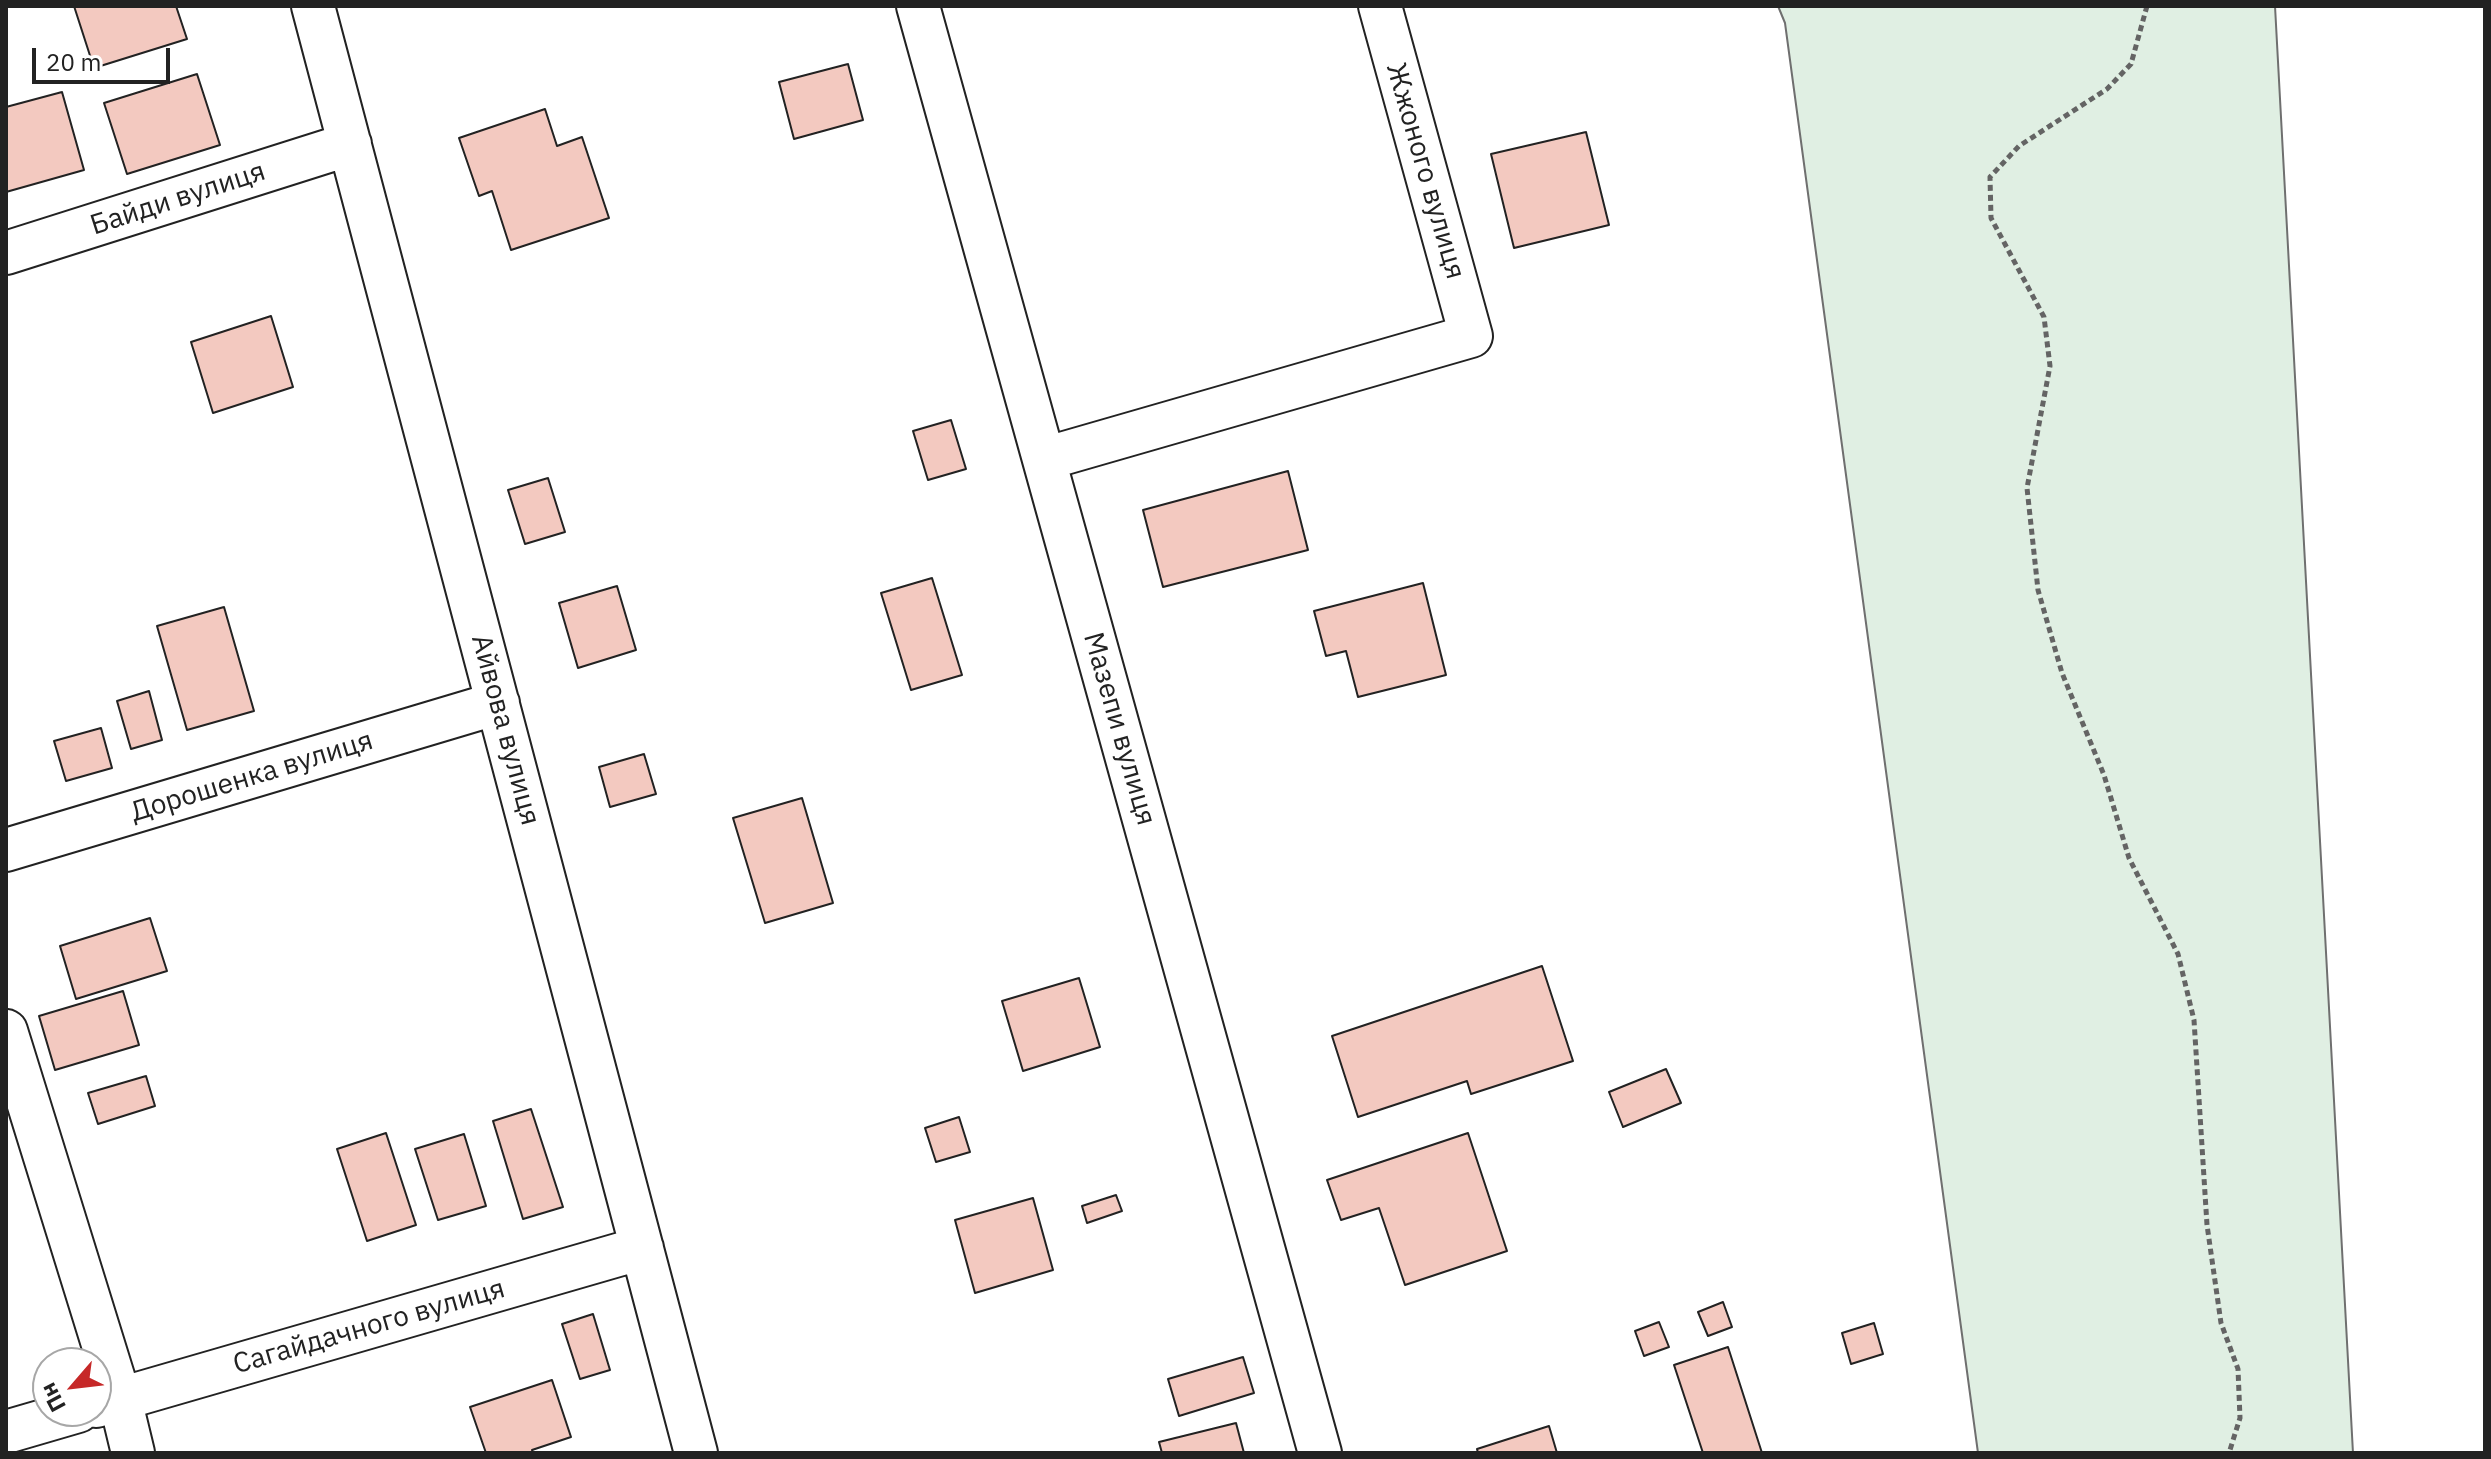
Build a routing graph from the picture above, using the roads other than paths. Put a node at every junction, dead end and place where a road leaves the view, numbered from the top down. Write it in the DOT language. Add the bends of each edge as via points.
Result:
graph roads {
  1 [pos="313,6"];
  2 [pos="918,6"];
  3 [pos="1380,6"];
  4 [pos="350,144"];
  5 [pos="6,253"];
  6 [pos="1044,459"];
  7 [pos="498,703"];
  8 [pos="6,850"];
  9 [pos="6,1031"];
  10 [pos="642,1248"];
  11 [pos="93,1347"];
  12 [pos="112,1401"];
  13 [pos="112,1410"];
  14 [pos="32,1424"];
  15 [pos="6,1432"];
  16 [pos="133,1453"];
  17 [pos="696,1453"];
  18 [pos="1320,1453"];
  1 -- 4 [label="street, Айвова вулиця"];
  2 -- 6 [label="street, Мазепи вулиця"];
  3 -- 6 [label="street, Жжоного вулиця" via="1471,336"];
  4 -- 5 [label="street, Байди вулиця"];
  4 -- 7 [label="street, Айвова вулиця"];
  6 -- 18 [label="street, Мазепи вулиця"];
  7 -- 8 [label="street, Дорошенка вулиця"];
  7 -- 10 [label="street, Айвова вулиця"];
  9 -- 11 [label="street"];
  10 -- 12 [label="street, Сагайдачного вулиця"];
  10 -- 17 [label="street, Айвова вулиця"];
  13 -- 16 [label="street"];
  14 -- 15 [label="street"];
}
